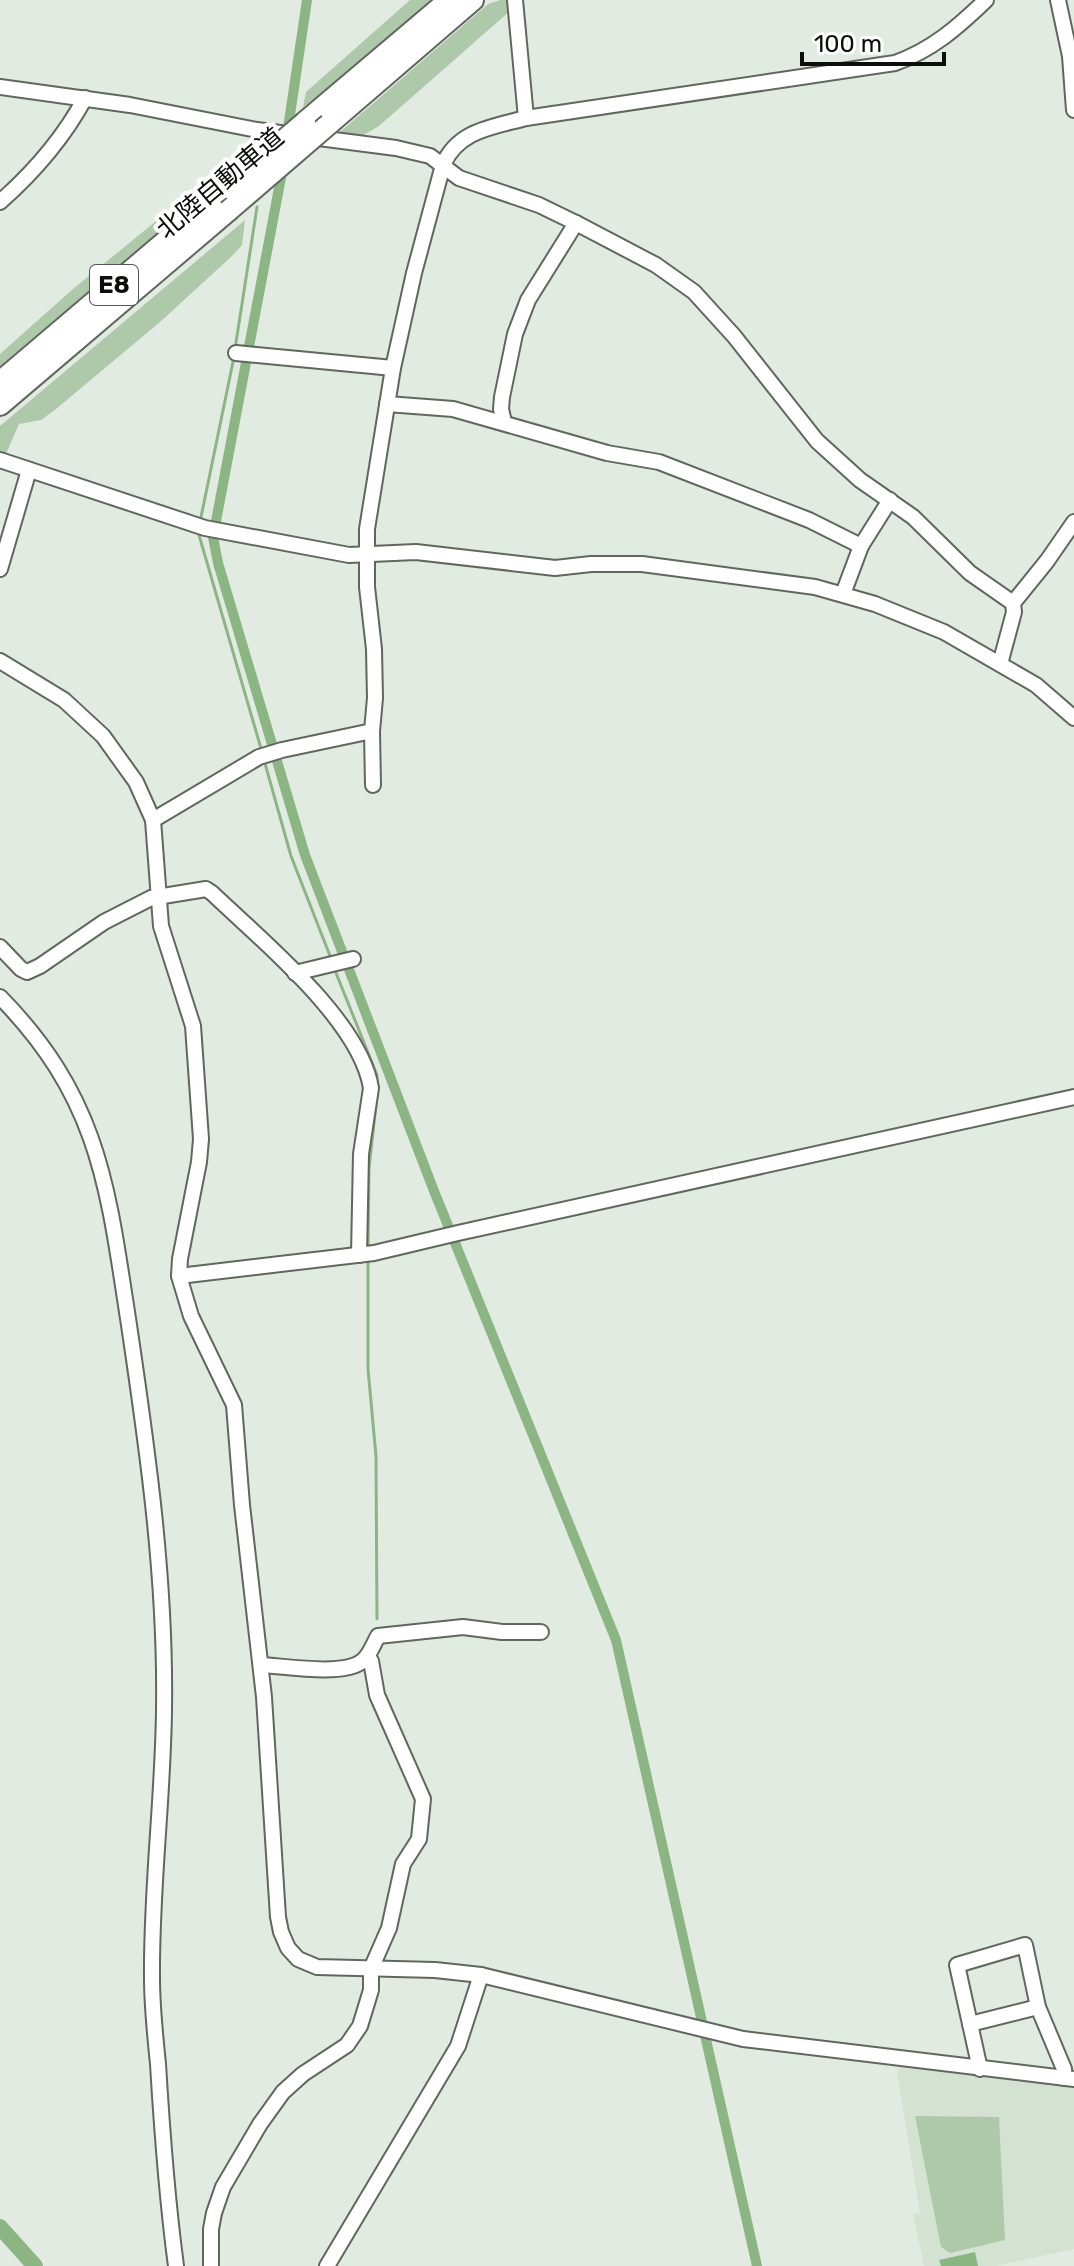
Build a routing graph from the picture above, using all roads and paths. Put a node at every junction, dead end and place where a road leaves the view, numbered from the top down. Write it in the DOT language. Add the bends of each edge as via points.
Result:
graph roads {
  1 [pos="449,0"];
  2 [pos="473,0"];
  3 [pos="515,0"];
  4 [pos="986,0"];
  5 [pos="1058,0"];
  6 [pos="0,87"];
  7 [pos="85,98"];
  8 [pos="1074,110"];
  9 [pos="526,118"];
  10 [pos="443,165"];
  11 [pos="0,202"];
  12 [pos="576,223"];
  13 [pos="236,353"];
  14 [pos="393,368"];
  15 [pos="0,382"];
  16 [pos="387,404"];
  17 [pos="0,405"];
  18 [pos="504,422"];
  19 [pos="0,460"];
  20 [pos="29,470"];
  21 [pos="890,500"];
  22 [pos="1074,522"];
  23 [pos="861,546"];
  24 [pos="366,554"];
  25 [pos="0,569"];
  26 [pos="843,594"];
  27 [pos="1013,603"];
  28 [pos="1000,664"];
  29 [pos="1,667"];
  30 [pos="1074,718"];
  31 [pos="372,731"];
  32 [pos="373,785"];
  33 [pos="153,820"];
  34 [pos="159,895"];
  35 [pos="0,947"];
  36 [pos="353,959"];
  37 [pos="295,973"];
  38 [pos="0,997"];
  39 [pos="1074,1097"];
  40 [pos="359,1255"];
  41 [pos="179,1276"];
  42 [pos="541,1632"];
  43 [pos="367,1657"];
  44 [pos="261,1665"];
  45 [pos="371,1969"];
  46 [pos="481,1975"];
  47 [pos="1038,2007"];
  48 [pos="970,2024"];
  49 [pos="980,2069"];
  50 [pos="1069,2079"];
  51 [pos="176,2266"];
  52 [pos="211,2266"];
  53 [pos="327,2266"];
  1 -- 15 [label="highway, 北陸自動車道 / E8, bridge"];
  2 -- 17 [label="highway, 北陸自動車道 / E8, bridge"];
  3 -- 9 [label="street"];
  4 -- 9 [label="street" via="939,42 880,67"];
  5 -- 8 [label="street"];
  6 -- 7 [label="street"];
  7 -- 10 [label="street" via="257,130 396,148 430,156"];
  7 -- 11 [label="street" via="34,172"];
  9 -- 10 [label="street" via="474,132 457,143"];
  10 -- 12 [label="street" via="459,178"];
  10 -- 14 [label="street"];
  12 -- 18 [label="street" via="528,300 515,334 502,397"];
  12 -- 21 [label="street" via="656,265 694,292 817,441"];
  13 -- 14 [label="street"];
  14 -- 16 [label="street"];
  16 -- 18 [label="street" via="453,409"];
  16 -- 24 [label="street"];
  18 -- 23 [label="street" via="607,453 659,462 809,520"];
  19 -- 20 [label="street"];
  20 -- 24 [label="street" via="212,529"];
  20 -- 25 [label="street"];
  21 -- 23 [label="street"];
  21 -- 27 [label="street" via="970,573"];
  22 -- 27 [label="street"];
  23 -- 26 [label="street"];
  24 -- 26 [label="street" via="416,552 555,568 642,564"];
  24 -- 31 [label="street" via="374,649"];
  26 -- 28 [label="street" via="917,619"];
  27 -- 28 [label="street"];
  28 -- 30 [label="street" via="1036,685"];
  29 -- 33 [label="street" via="64,700 103,736 136,782"];
  31 -- 32 [label="street"];
  31 -- 33 [label="street" via="259,757"];
  33 -- 34 [label="street"];
  34 -- 35 [label="street" via="104,922 27,972"];
  34 -- 37 [label="street" via="206,889"];
  34 -- 41 [label="street" via="163,935 193,1026 201,1139"];
  36 -- 37 [label="street"];
  37 -- 40 [label="street" via="354,1042 369,1077"];
  38 -- 51 [label="street" via="54,1061 95,1145 144,1424 164,1667 153,2021"];
  39 -- 40 [label="street"];
  40 -- 41 [label="street"];
  41 -- 44 [label="street" via="191,1316 234,1405"];
  42 -- 43 [label="street" via="463,1627 378,1636"];
  43 -- 44 [label="street" via="353,1666 332,1668"];
  43 -- 45 [label="street" via="377,1695 423,1799 419,1839 403,1864 389,1928"];
  44 -- 45 [label="street" via="281,1932 288,1948 307,1964"];
  45 -- 46 [label="street"];
  45 -- 52 [label="street" via="367,2007 355,2035 283,2092 223,2187 211,2229"];
  46 -- 49 [label="street" via="743,2039"];
  46 -- 53 [label="street" via="458,2046"];
  47 -- 48 [label="street"];
  47 -- 48 [label="street" via="1025,1945 957,1965"];
  47 -- 50 [label="street"];
  48 -- 49 [label="street"];
  49 -- 50 [label="street"];
}
